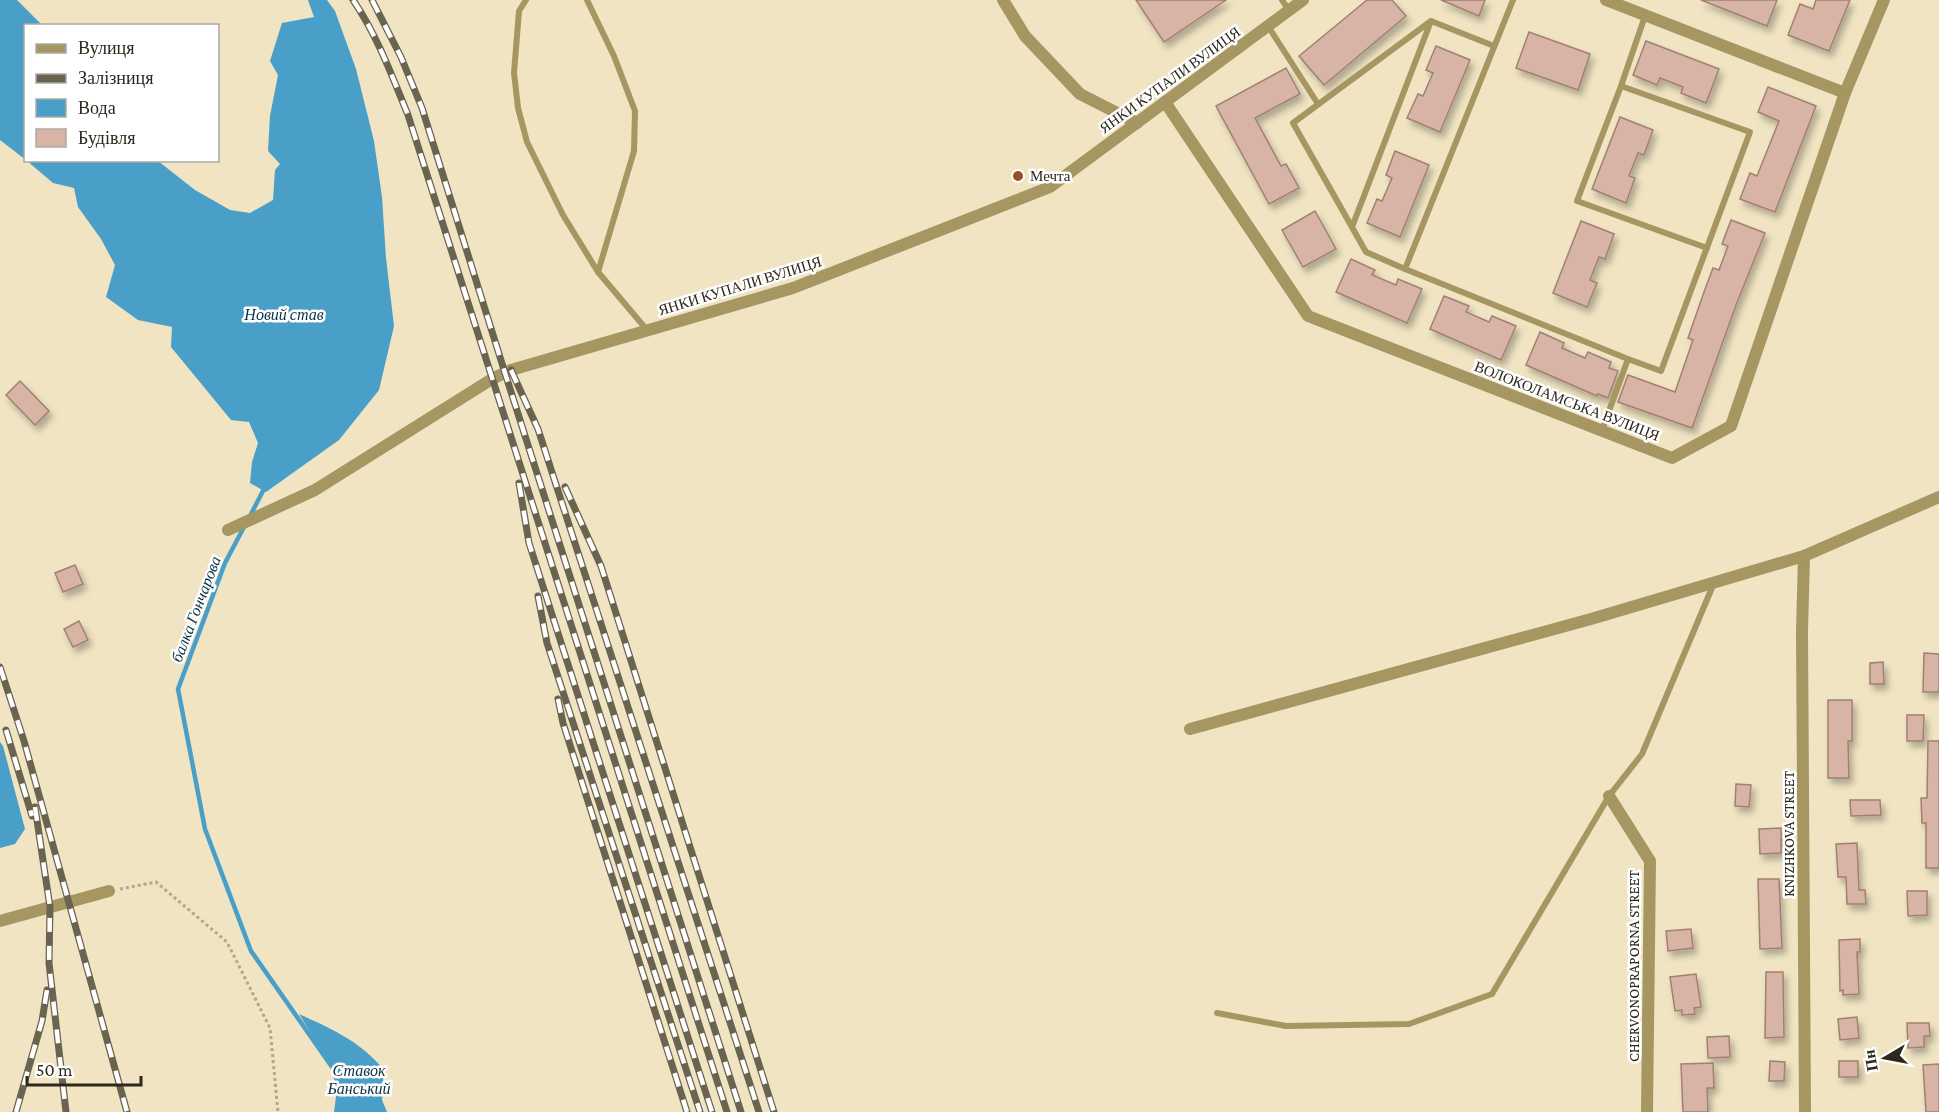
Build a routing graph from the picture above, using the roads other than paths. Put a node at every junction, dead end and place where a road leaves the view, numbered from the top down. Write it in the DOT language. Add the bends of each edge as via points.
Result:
graph roads {
  1 [pos="526,0"];
  2 [pos="587,0"];
  3 [pos="1003,0"];
  4 [pos="1303,0"];
  5 [pos="1513,0"];
  6 [pos="1606,0"];
  7 [pos="1884,0"];
  8 [pos="1286,5"];
  9 [pos="1645,15"];
  10 [pos="1431,21"];
  11 [pos="1268,26"];
  12 [pos="1494,46"];
  13 [pos="1621,86"];
  14 [pos="1845,93"];
  15 [pos="1165,102"];
  16 [pos="1318,104"];
  17 [pos="1137,123"];
  18 [pos="1352,227"];
  19 [pos="1707,248"];
  20 [pos="1405,269"];
  21 [pos="598,272"];
  22 [pos="647,330"];
  23 [pos="1628,359"];
  24 [pos="1602,430"];
  25 [pos="1939,497"];
  26 [pos="228,530"];
  27 [pos="1804,556"];
  28 [pos="1715,583"];
  29 [pos="1190,729"];
  30 [pos="1609,796"];
  31 [pos="110,891"];
  32 [pos="0,921"];
  33 [pos="1216,1013"];
  34 [pos="1647,1112"];
  35 [pos="1805,1112"];
  1 -- 21 [label="lane" via="519,11 514,74 527,142 562,215"];
  2 -- 21 [label="lane" via="614,56 634,111 634,151"];
  3 -- 17 [label="street" via="1025,36 1080,94"];
  4 -- 8 [label="street, ЯНКИ КУПАЛИ ВУЛИЦЯ"];
  5 -- 12 [label="lane"];
  6 -- 9 [label="street"];
  7 -- 14 [label="street, ВОЛОКОЛАМСЬКА ВУЛИЦЯ"];
  8 -- 11 [label="street, ЯНКИ КУПАЛИ ВУЛИЦЯ"];
  9 -- 13 [label="lane"];
  9 -- 14 [label="street"];
  10 -- 12 [label="lane"];
  10 -- 16 [label="lane"];
  10 -- 18 [label="lane"];
  11 -- 15 [label="street, ЯНКИ КУПАЛИ ВУЛИЦЯ"];
  11 -- 16 [label="lane"];
  12 -- 20 [label="lane"];
  13 -- 19 [label="lane" via="1750,132"];
  13 -- 19 [label="lane" via="1577,201"];
  14 -- 24 [label="street, ВОЛОКОЛАМСЬКА ВУЛИЦЯ" via="1731,426 1672,458"];
  15 -- 17 [label="street, ЯНКИ КУПАЛИ ВУЛИЦЯ"];
  15 -- 24 [label="street, ВОЛОКОЛАМСЬКА ВУЛИЦЯ" via="1308,316"];
  16 -- 18 [label="lane" via="1293,123"];
  17 -- 22 [label="street, ЯНКИ КУПАЛИ ВУЛИЦЯ" via="1050,187 793,288"];
  18 -- 20 [label="lane" via="1366,252"];
  19 -- 23 [label="lane" via="1661,371"];
  20 -- 23 [label="lane"];
  21 -- 22 [label="lane"];
  22 -- 26 [label="street, ЯНКИ КУПАЛИ ВУЛИЦЯ" via="492,379 315,490"];
  23 -- 24 [label="lane"];
  25 -- 27 [label="street"];
  27 -- 28 [label="street"];
  27 -- 35 [label="street, KNIZHKOVA STREET"];
  28 -- 29 [label="street"];
  28 -- 30 [label="lane" via="1642,754"];
  30 -- 33 [label="lane" via="1492,994 1409,1024 1286,1026"];
  30 -- 34 [label="street, CHERVONOPRAPORNA STREET" via="1650,861"];
  31 -- 32 [label="street"];
}
